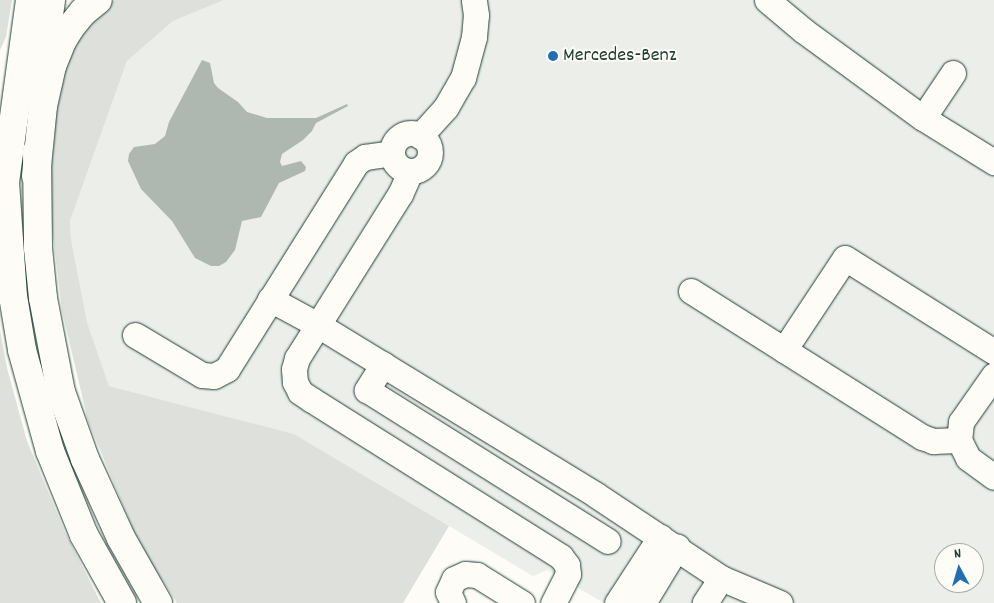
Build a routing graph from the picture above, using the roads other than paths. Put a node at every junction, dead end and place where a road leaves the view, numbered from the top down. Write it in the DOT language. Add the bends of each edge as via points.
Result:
graph roads {
  1 [pos="30,0"];
  2 [pos="51,0"];
  3 [pos="98,0"];
  4 [pos="474,0"];
  5 [pos="768,0"];
  6 [pos="953,73"];
  7 [pos="923,118"];
  8 [pos="420,136"];
  9 [pos="0,144"];
  10 [pos="392,153"];
  11 [pos="994,162"];
  12 [pos="410,172"];
  13 [pos="36,176"];
  14 [pos="5,182"];
  15 [pos="691,291"];
  16 [pos="270,299"];
  17 [pos="318,324"];
  18 [pos="135,335"];
  19 [pos="784,350"];
  20 [pos="994,352"];
  21 [pos="383,364"];
  22 [pos="994,375"];
  23 [pos="959,440"];
  24 [pos="509,442"];
  25 [pos="492,468"];
  26 [pos="994,477"];
  27 [pos="608,541"];
  28 [pos="669,542"];
  29 [pos="721,578"];
  30 [pos="122,603"];
  31 [pos="158,603"];
  32 [pos="453,603"];
  33 [pos="522,603"];
  34 [pos="553,603"];
  35 [pos="617,603"];
  36 [pos="643,603"];
  37 [pos="705,603"];
  38 [pos="780,603"];
  1 -- 14 [label="main road"];
  2 -- 13 [label="main road" via="39,75"];
  3 -- 13 [label="main road" via="70,28 52,66 43,106"];
  4 -- 8 [label="street" via="474,37 463,78 446,107"];
  5 -- 7 [label="street" via="804,31"];
  6 -- 7 [label="street"];
  7 -- 11 [label="street"];
  8 -- 10 [label="street" via="403,135 395,142"];
  8 -- 12 [label="street" via="429,145 430,158 422,168"];
  9 -- 14 [label="main road"];
  10 -- 12 [label="street" via="395,164"];
  10 -- 16 [label="street" via="365,157 356,163"];
  12 -- 17 [label="street" via="400,194"];
  13 -- 31 [label="main road" via="43,298 61,392 85,459 121,538"];
  14 -- 30 [label="main road" via="13,296 22,350 38,411 53,460 84,535"];
  15 -- 19 [label="street"];
  16 -- 17 [label="street"];
  16 -- 18 [label="street" via="227,369 214,376 187,367"];
  17 -- 21 [label="street"];
  17 -- 34 [label="street" via="297,358 294,369 300,392 561,557 568,574"];
  19 -- 20 [label="street" via="845,258"];
  19 -- 23 [label="street" via="922,437 933,441"];
  21 -- 24 [label="street"];
  21 -- 25 [label="street" via="366,390"];
  22 -- 23 [label="street" via="962,422"];
  23 -- 26 [label="street" via="968,458"];
  24 -- 25 [label="street"];
  24 -- 28 [label="street"];
  25 -- 27 [label="street"];
  28 -- 29 [label="street"];
  28 -- 35 [label="street"];
  28 -- 36 [label="street"];
  29 -- 37 [label="street"];
  29 -- 38 [label="street"];
  32 -- 33 [label="street" via="448,592 454,579 465,574 477,575"];
}
